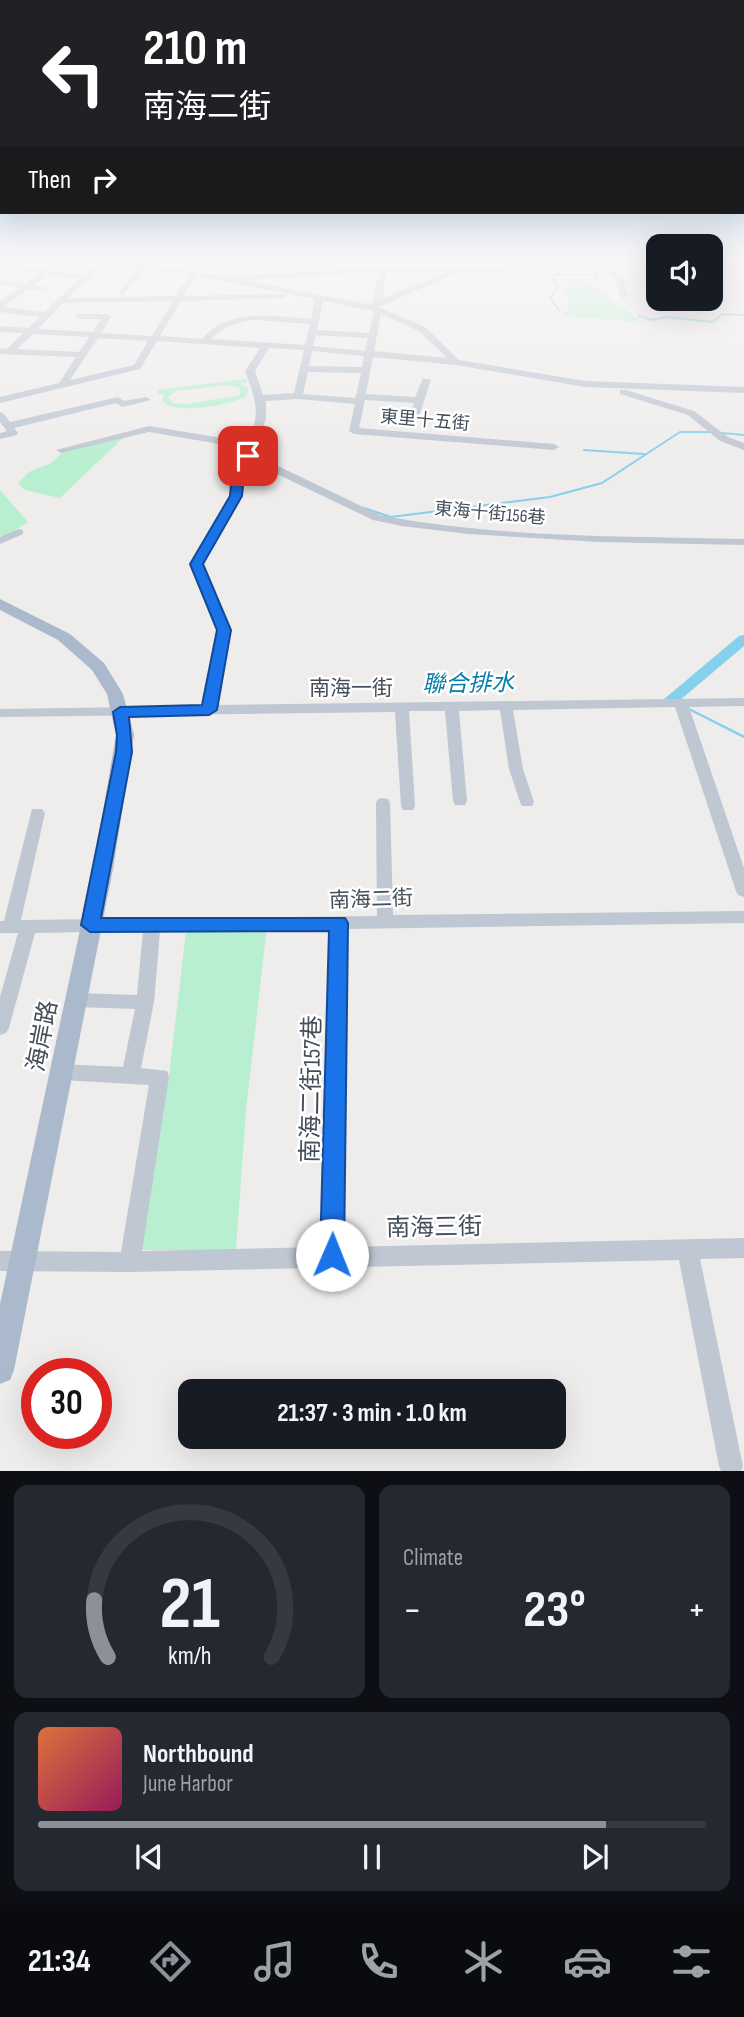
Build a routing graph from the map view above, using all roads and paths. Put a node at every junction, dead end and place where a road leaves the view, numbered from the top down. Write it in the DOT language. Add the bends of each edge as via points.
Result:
graph roads {
  1 [pos="218,327"];
  2 [pos="314,327"];
  3 [pos="34,328"];
  4 [pos="101,328"];
  5 [pos="162,328"];
  6 [pos="318,328"];
  7 [pos="373,328"];
  8 [pos="419,328"];
  9 [pos="0,329"];
  10 [pos="32,330"];
  11 [pos="98,333"];
  12 [pos="157,336"];
  13 [pos="371,336"];
  14 [pos="206,340"];
  15 [pos="267,344"];
  16 [pos="310,348"];
  17 [pos="5,351"];
  18 [pos="368,354"];
  19 [pos="82,355"];
  20 [pos="456,362"];
  21 [pos="306,369"];
  22 [pos="364,370"];
  23 [pos="426,380"];
  24 [pos="63,384"];
  25 [pos="585,384"];
  26 [pos="744,390"];
  27 [pos="298,396"];
  28 [pos="259,398"];
  29 [pos="359,399"];
  30 [pos="0,400"];
  31 [pos="146,400"];
  32 [pos="419,400"];
  33 [pos="415,417"];
  34 [pos="5,421"];
  35 [pos="0,436"];
  36 [pos="554,447"];
  37 [pos="744,447"];
  38 [pos="61,450"];
  39 [pos="249,454"];
  40 [pos="19,532"];
  41 [pos="0,541"];
  42 [pos="744,542"];
  43 [pos="0,604"];
  44 [pos="744,702"];
  45 [pos="681,705"];
  46 [pos="506,707"];
  47 [pos="452,708"];
  48 [pos="402,709"];
  49 [pos="120,710"];
  50 [pos="209,710"];
  51 [pos="0,713"];
  52 [pos="460,801"];
  53 [pos="527,802"];
  54 [pos="383,803"];
  55 [pos="408,806"];
  56 [pos="37,813"];
  57 [pos="744,891"];
  58 [pos="744,917"];
  59 [pos="385,920"];
  60 [pos="339,923"];
  61 [pos="152,924"];
  62 [pos="90,925"];
  63 [pos="13,927"];
  64 [pos="76,1000"];
  65 [pos="145,1002"];
  66 [pos="0,1028"];
  67 [pos="62,1072"];
  68 [pos="130,1076"];
  69 [pos="744,1248"];
  70 [pos="687,1249"];
  71 [pos="332,1255"];
  72 [pos="11,1261"];
  73 [pos="131,1262"];
  74 [pos="0,1370"];
  75 [pos="731,1466"];
  1 -- 14 [label="street"];
  2 -- 16 [label="street"];
  3 -- 10 [label="street"];
  4 -- 11 [label="street"];
  5 -- 12 [label="street"];
  6 -- 13 [label="street"];
  7 -- 13 [label="street, 東里十五街"];
  8 -- 20 [label="street"];
  9 -- 10 [label="street"];
  10 -- 11 [label="street"];
  10 -- 17 [label="street"];
  11 -- 12 [label="street"];
  11 -- 19 [label="street"];
  12 -- 14 [label="street"];
  12 -- 24 [label="street" via="137,367"];
  13 -- 18 [label="street, 東里十五街"];
  14 -- 15 [label="street"];
  15 -- 16 [label="street"];
  15 -- 28 [label="street" via="250,371"];
  16 -- 18 [label="street"];
  16 -- 21 [label="street"];
  17 -- 19 [label="street"];
  18 -- 20 [label="street"];
  18 -- 22 [label="street, 東里十五街"];
  19 -- 24 [label="street"];
  20 -- 25 [label="street"];
  21 -- 22 [label="street"];
  21 -- 27 [label="street"];
  22 -- 29 [label="street, 東里十五街"];
  23 -- 32 [label="street"];
  24 -- 30 [label="street"];
  25 -- 26 [label="street"];
  25 -- 37 [label="street" via="676,406"];
  27 -- 28 [label="street"];
  27 -- 29 [label="street"];
  28 -- 39 [label="street" via="261,419"];
  29 -- 32 [label="street"];
  29 -- 36 [label="street, 東里十五街" via="352,427 357,432"];
  31 -- 34 [label="street" via="122,404 118,400"];
  32 -- 33 [label="street"];
  34 -- 35 [label="street"];
  38 -- 39 [label="street, 東海十街156巷" via="149,429 216,440"];
  39 -- 42 [label="street, 東海十街156巷" via="377,518 402,523 586,538"];
  39 -- 50 [label="street" via="238,474 236,496 197,564 224,630"];
  40 -- 41 [label="street"];
  43 -- 49 [label="main road, 海岸路" via="81,650 110,683"];
  44 -- 45 [label="street, 南海一街"];
  45 -- 46 [label="street, 南海一街"];
  45 -- 57 [label="street"];
  46 -- 47 [label="street, 南海一街"];
  46 -- 53 [label="street" via="516,769"];
  47 -- 48 [label="street, 南海一街"];
  47 -- 52 [label="street"];
  48 -- 50 [label="street, 南海一街"];
  48 -- 55 [label="street"];
  49 -- 50 [label="street, 南海一街"];
  49 -- 51 [label="street, 南海一街"];
  49 -- 62 [label="main road, 海岸路" via="124,752"];
  54 -- 59 [label="street"];
  56 -- 63 [label="street"];
  58 -- 59 [label="street, 南海二街"];
  59 -- 60 [label="street, 南海二街"];
  60 -- 61 [label="street, 南海二街"];
  60 -- 71 [label="street, 南海二街157巷"];
  61 -- 62 [label="street, 南海二街"];
  61 -- 65 [label="street"];
  62 -- 63 [label="street, 南海二街"];
  62 -- 64 [label="main road, 海岸路"];
  63 -- 66 [label="street"];
  64 -- 65 [label="street"];
  64 -- 67 [label="main road, 海岸路"];
  65 -- 68 [label="street"];
  67 -- 68 [label="street"];
  67 -- 72 [label="main road, 海岸路"];
  68 -- 73 [label="street" via="160,1077"];
  69 -- 70 [label="street, 南海三街"];
  70 -- 71 [label="street, 南海三街"];
  70 -- 75 [label="street"];
  71 -- 73 [label="street, 南海三街"];
  72 -- 73 [label="street, 南海三街"];
  72 -- 74 [label="main road, 海岸路"];
}
